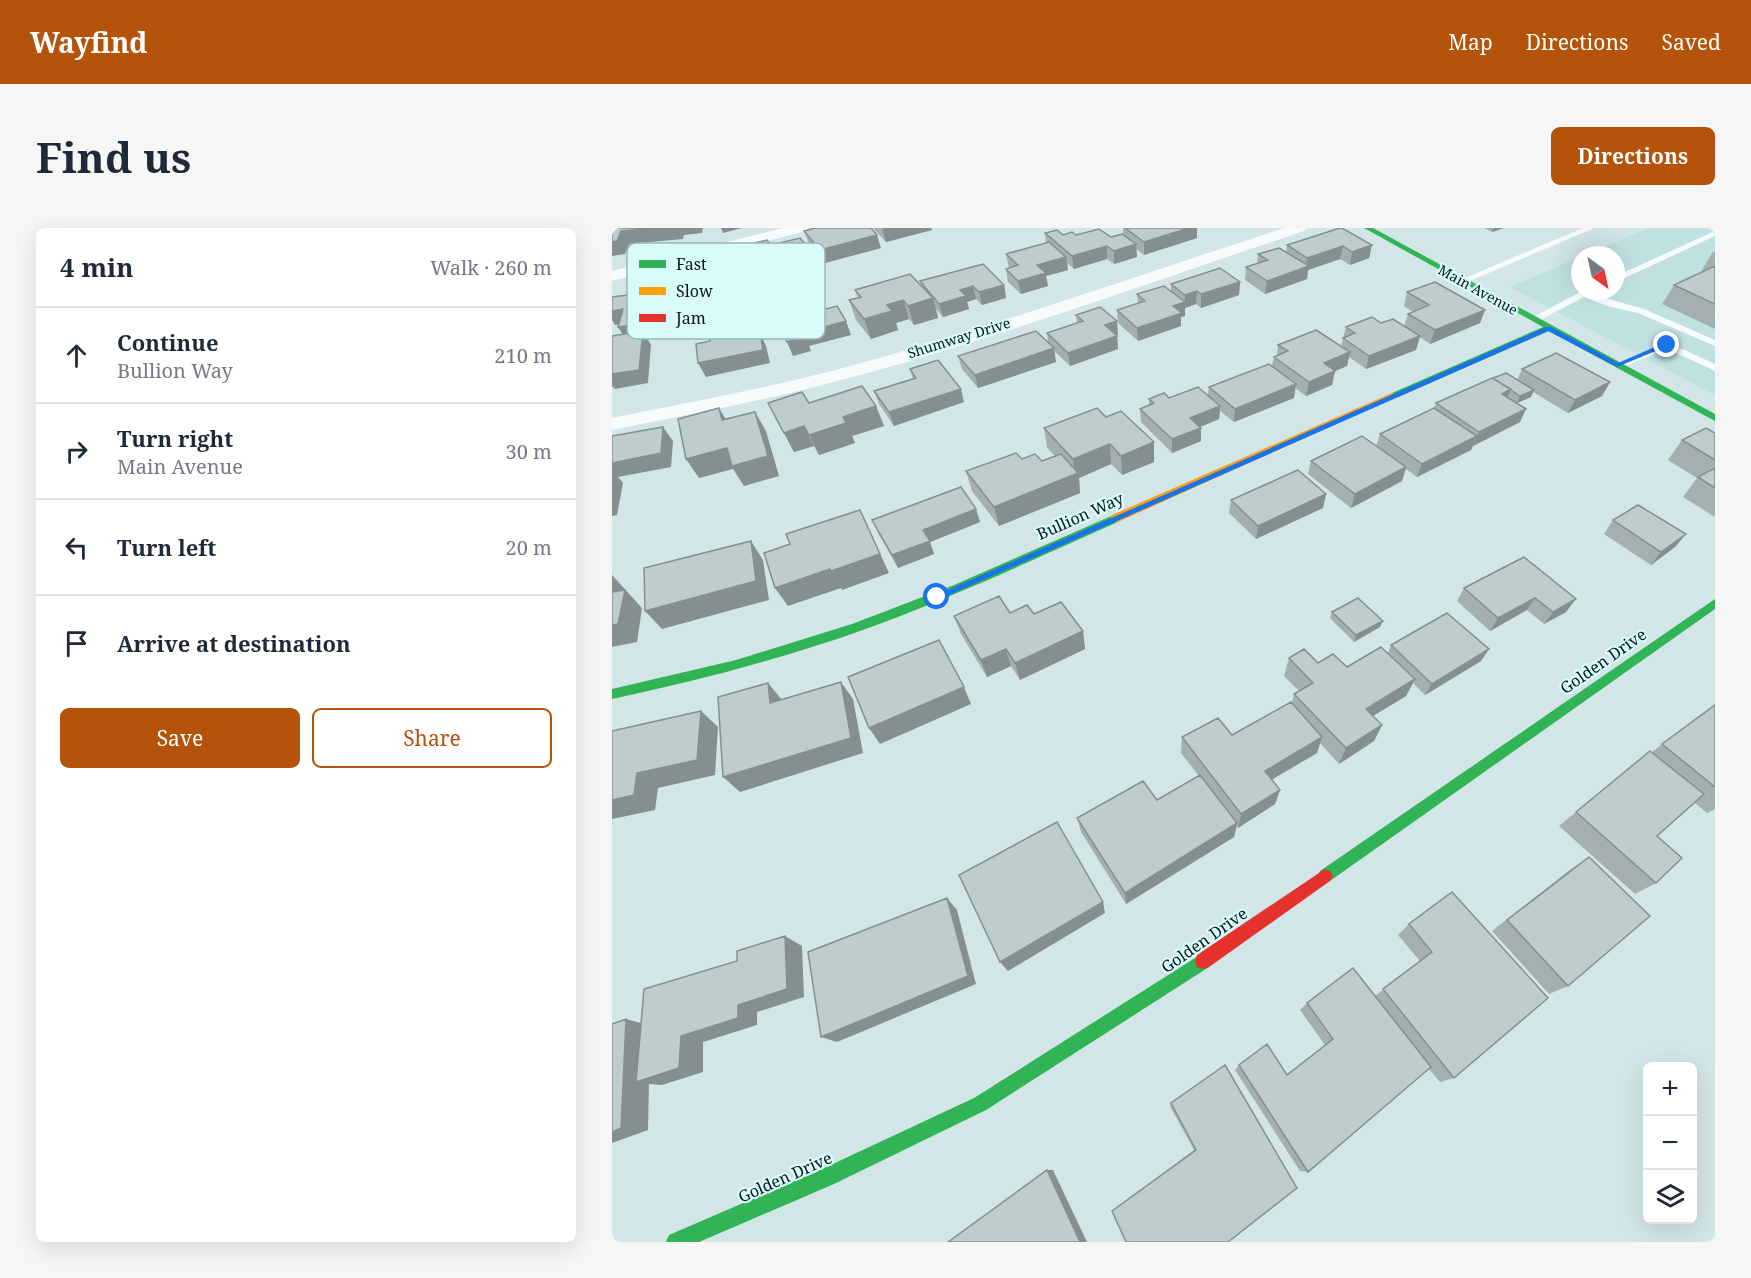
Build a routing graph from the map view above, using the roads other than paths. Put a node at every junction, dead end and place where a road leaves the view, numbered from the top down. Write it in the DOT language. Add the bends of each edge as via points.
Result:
graph roads {
  1 [pos="801,228"];
  2 [pos="1299,228"];
  3 [pos="1368,228"];
  4 [pos="1590,228"];
  5 [pos="1715,233"];
  6 [pos="742,243"];
  7 [pos="627,272"];
  8 [pos="1625,275"];
  9 [pos="612,276"];
  10 [pos="1462,281"];
  11 [pos="1572,300"];
  12 [pos="1602,300"];
  13 [pos="1533,320"];
  14 [pos="1548,328"];
  15 [pos="1715,343"];
  16 [pos="1617,366"];
  17 [pos="1715,368"];
  18 [pos="1715,418"];
  19 [pos="612,424"];
  20 [pos="1715,603"];
  21 [pos="612,694"];
  22 [pos="676,1242"];
  1 -- 6 [label="street"];
  2 -- 19 [label="street, Shumway Drive" via="867,366 789,388"];
  3 -- 10 [label="street, Main Avenue"];
  4 -- 10 [label="lane"];
  5 -- 8 [label="lane"];
  7 -- 9 [label="street"];
  10 -- 13 [label="street, Main Avenue"];
  11 -- 13 [label="lane"];
  12 -- 15 [label="lane" via="1641,311"];
  13 -- 14 [label="street, Main Avenue"];
  14 -- 16 [label="street, Main Avenue"];
  14 -- 21 [label="street, Bullion Way" via="937,597 795,649"];
  16 -- 17 [label="lane" via="1667,345"];
  16 -- 18 [label="street, Main Avenue"];
  20 -- 22 [label="street, Golden Drive" via="1173,982 980,1104 827,1177"];
}
